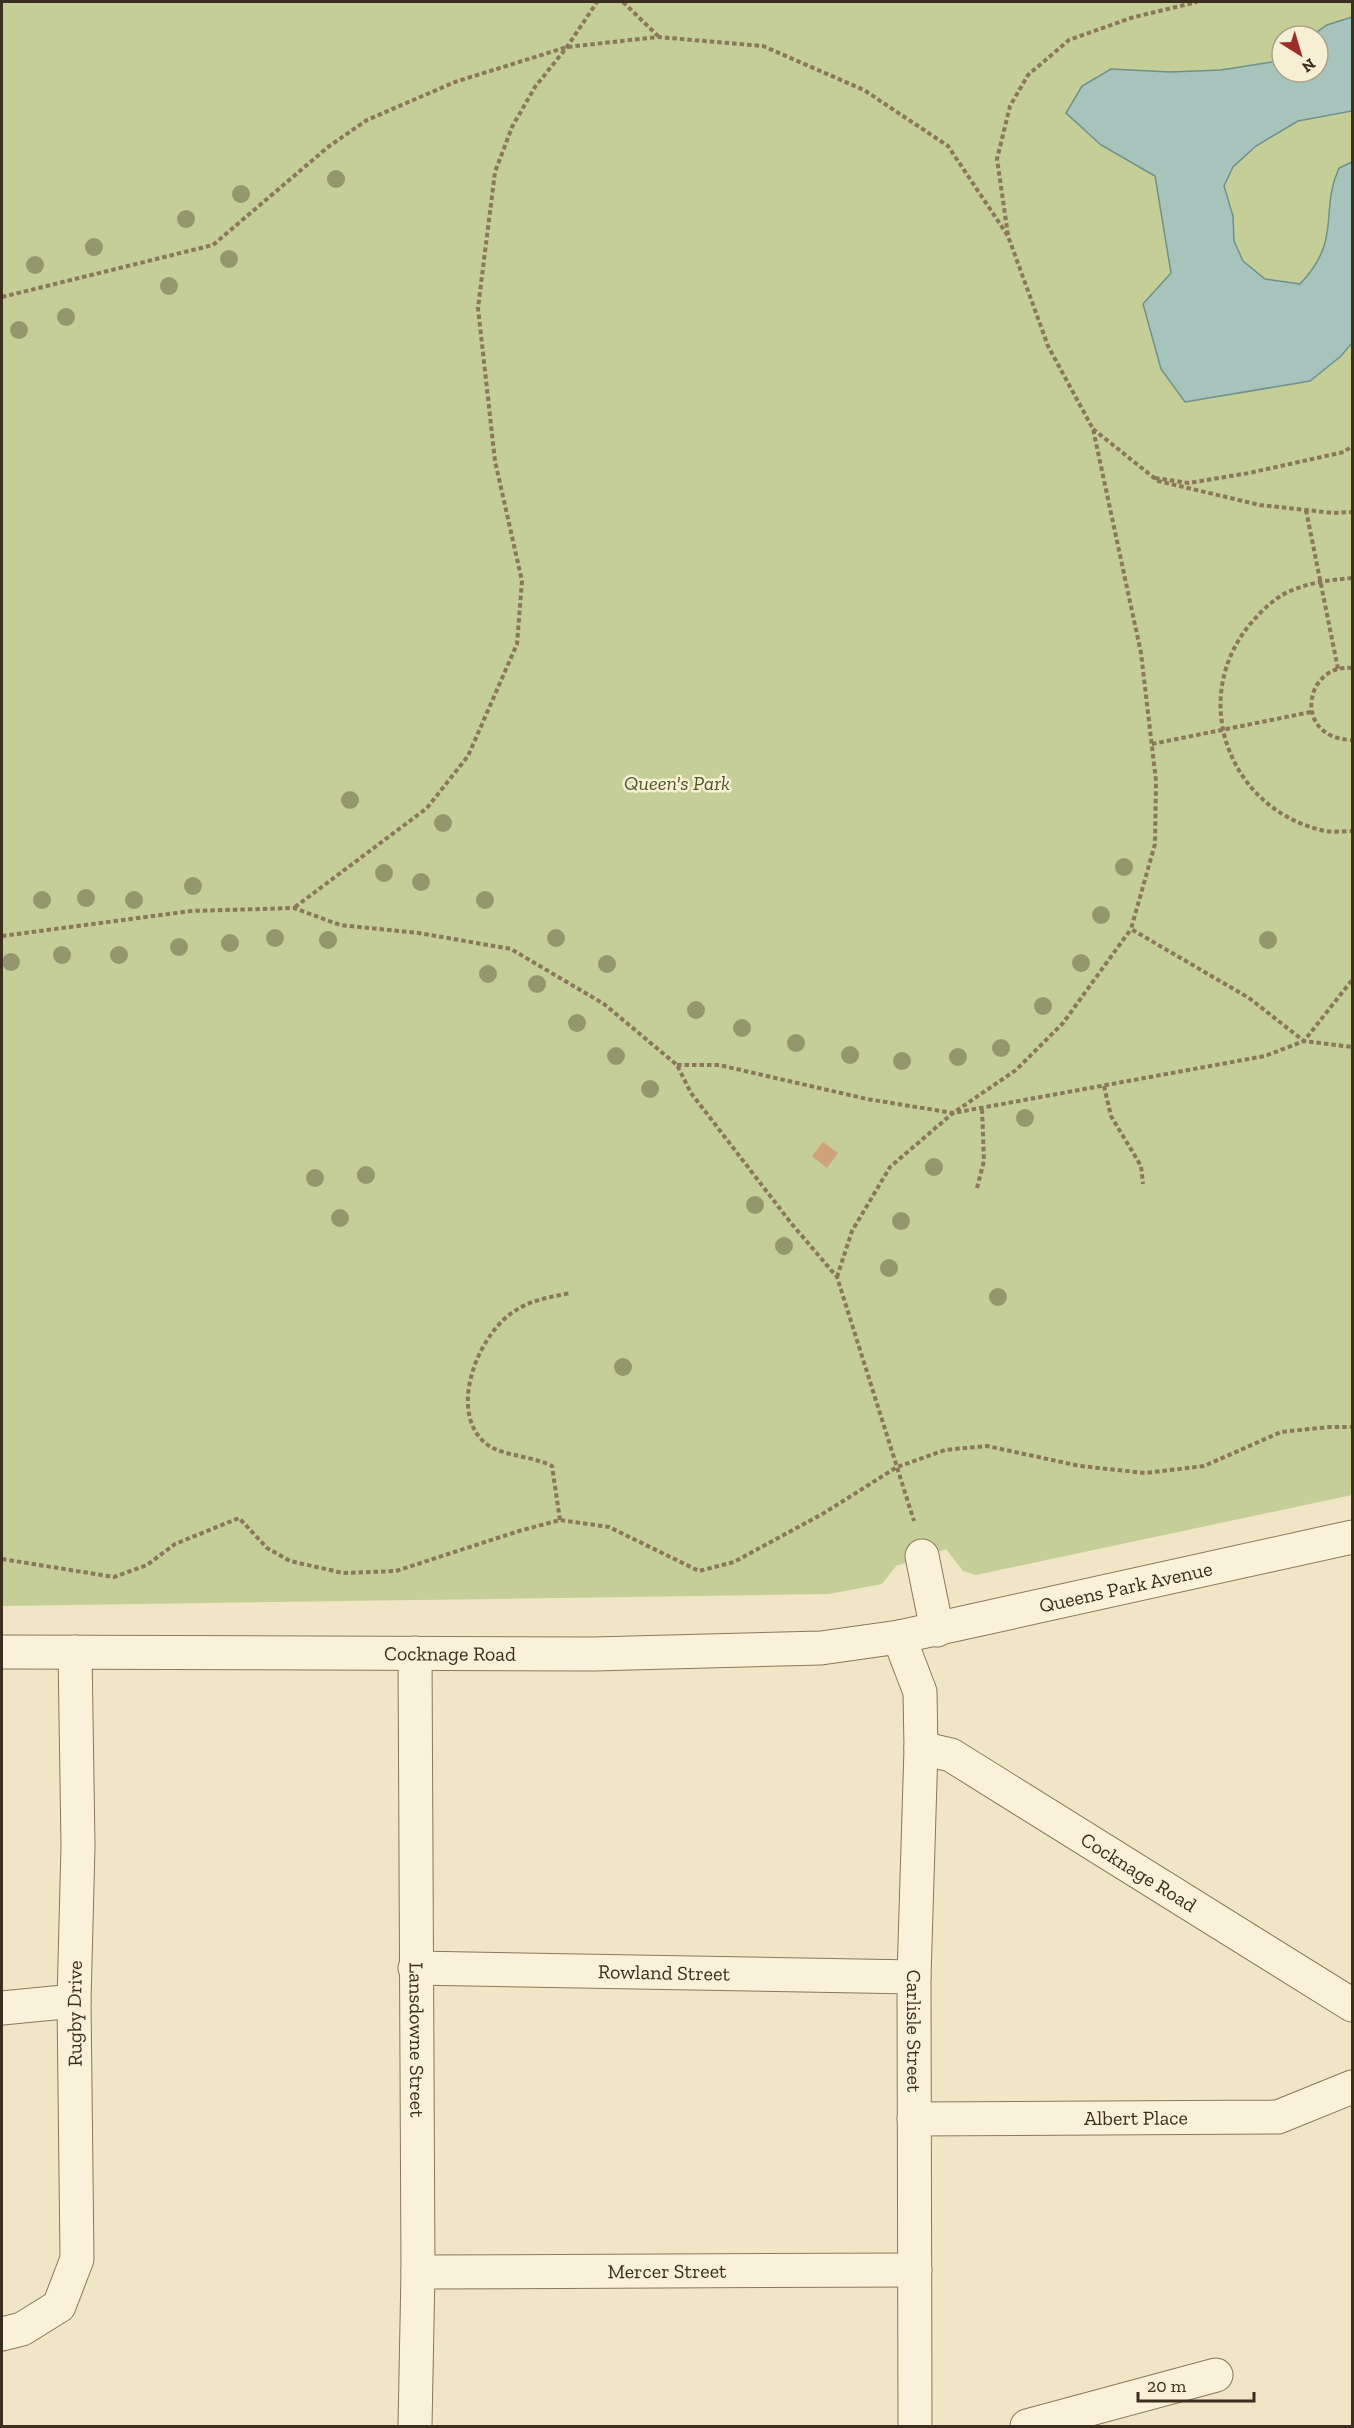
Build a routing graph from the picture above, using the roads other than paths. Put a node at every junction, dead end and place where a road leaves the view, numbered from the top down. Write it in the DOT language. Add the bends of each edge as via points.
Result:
graph roads {
  1 [pos="1353,1538"];
  2 [pos="922,1556"];
  3 [pos="937,1630"];
  4 [pos="900,1637"];
  5 [pos="2,1652"];
  6 [pos="75,1652"];
  7 [pos="415,1653"];
  8 [pos="921,1748"];
  9 [pos="415,1968"];
  10 [pos="914,1977"];
  11 [pos="74,2001"];
  12 [pos="1353,2005"];
  13 [pos="2,2008"];
  14 [pos="1353,2087"];
  15 [pos="914,2119"];
  16 [pos="915,2270"];
  17 [pos="418,2272"];
  18 [pos="2,2334"];
  19 [pos="1216,2375"];
  20 [pos="415,2427"];
  21 [pos="915,2427"];
  22 [pos="1027,2427"];
  1 -- 3 [label="street, Queens Park Avenue"];
  2 -- 3 [label="street"];
  3 -- 4 [label="street, Queens Park Avenue"];
  4 -- 7 [label="street, Cocknage Road" via="821,1648"];
  4 -- 8 [label="street, Carlisle Street" via="920,1692"];
  5 -- 6 [label="street, Cocknage Road"];
  6 -- 7 [label="street, Cocknage Road"];
  6 -- 11 [label="street, Rugby Drive" via="78,1846"];
  7 -- 9 [label="street, Lansdowne Street"];
  8 -- 10 [label="street, Carlisle Street"];
  8 -- 12 [label="street, Cocknage Road" via="951,1755"];
  9 -- 10 [label="street, Rowland Street"];
  9 -- 17 [label="street, Lansdowne Street"];
  10 -- 15 [label="street, Carlisle Street"];
  11 -- 13 [label="street"];
  11 -- 18 [label="street, Rugby Drive" via="77,2259 59,2306 22,2329"];
  14 -- 15 [label="street, Albert Place" via="1278,2117"];
  15 -- 16 [label="street, Carlisle Street"];
  16 -- 17 [label="street, Mercer Street"];
  16 -- 21 [label="street, Carlisle Street"];
  17 -- 20 [label="street, Lansdowne Street"];
  19 -- 22 [label="street"];
}
